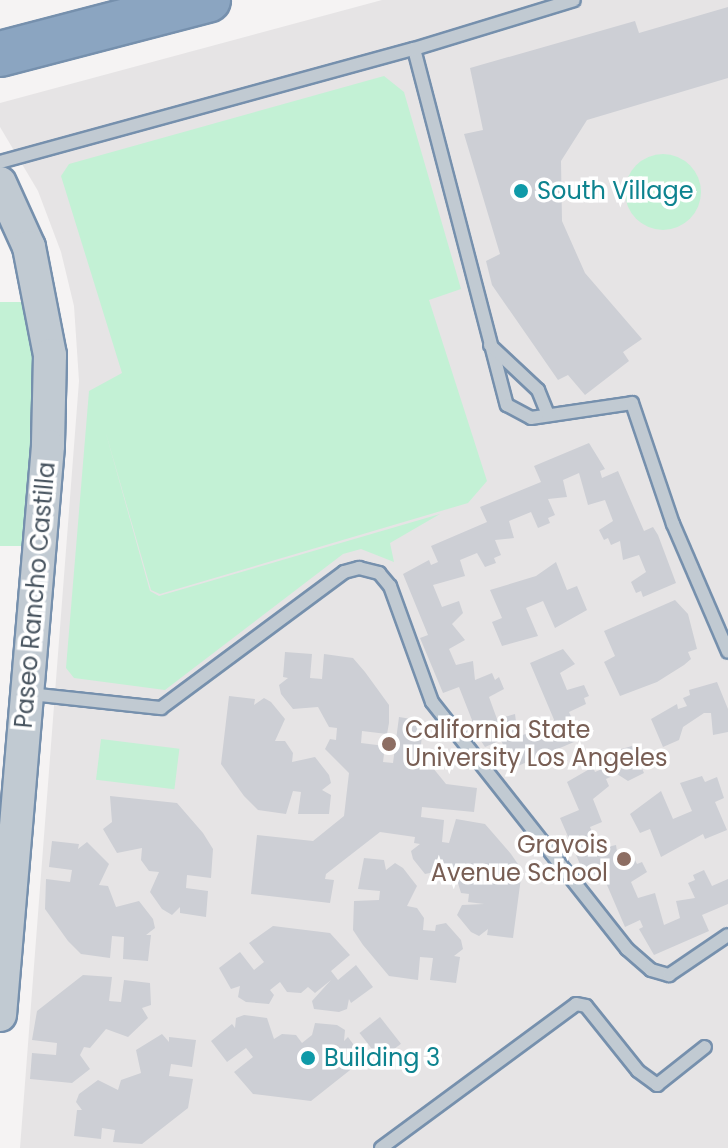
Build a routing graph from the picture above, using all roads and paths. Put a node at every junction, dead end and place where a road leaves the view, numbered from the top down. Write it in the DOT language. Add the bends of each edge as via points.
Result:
graph roads {
  1 [pos="208,0"];
  2 [pos="574,0"];
  3 [pos="414,49"];
  4 [pos="0,54"];
  5 [pos="0,162"];
  6 [pos="0,183"];
  7 [pos="490,345"];
  8 [pos="548,415"];
  9 [pos="728,652"];
  10 [pos="27,693"];
  11 [pos="8,788"];
  12 [pos="728,935"];
  13 [pos="0,997"];
  14 [pos="0,1015"];
  15 [pos="705,1047"];
  16 [pos="381,1148"];
  1 -- 4 [label="highway"];
  2 -- 3 [label="lane"];
  3 -- 5 [label="lane"];
  3 -- 7 [label="lane"];
  6 -- 10 [label="street, Paseo Rancho Castilla" via="29,247 50,355 48,446"];
  7 -- 8 [label="lane" via="538,390"];
  7 -- 8 [label="lane" via="507,405 517,415"];
  8 -- 9 [label="lane" via="632,403 673,524"];
  10 -- 11 [label="street, Paseo Rancho Castilla"];
  10 -- 12 [label="lane" via="161,708 344,572 359,568 379,573 390,586 432,702 627,949 651,970 669,975"];
  11 -- 13 [label="street, Paseo Rancho Castilla"];
  13 -- 14 [label="street, Paseo Rancho Castilla"];
  15 -- 16 [label="lane" via="657,1085 638,1071 586,1006 576,1004"];
}
